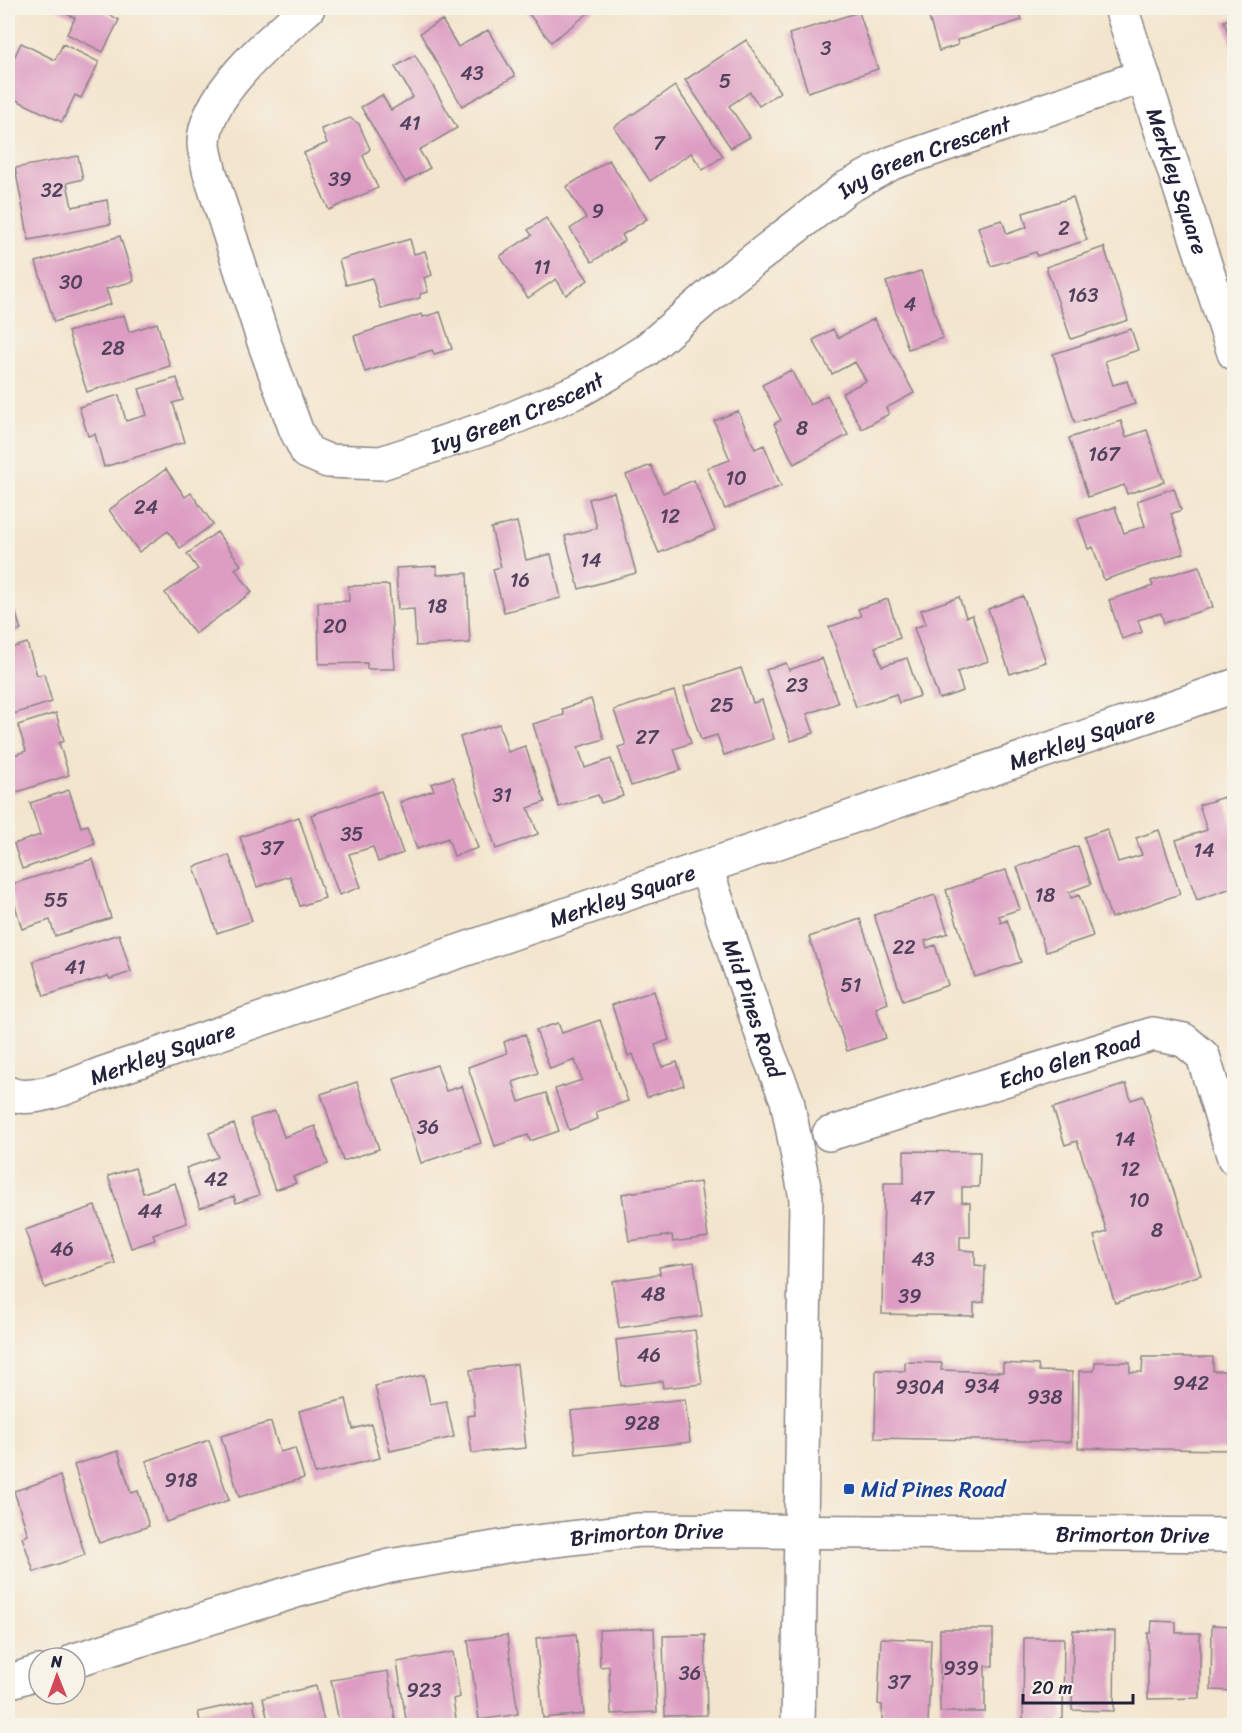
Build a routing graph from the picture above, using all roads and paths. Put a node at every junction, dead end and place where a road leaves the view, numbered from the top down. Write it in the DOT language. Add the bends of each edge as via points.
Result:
graph roads {
  1 [pos="308,8"];
  2 [pos="1121,8"];
  3 [pos="1143,76"];
  4 [pos="1234,353"];
  5 [pos="1234,686"];
  6 [pos="706,868"];
  7 [pos="8,1093"];
  8 [pos="830,1134"];
  9 [pos="1234,1158"];
  10 [pos="800,1531"];
  11 [pos="1234,1535"];
  12 [pos="87,1656"];
  13 [pos="27,1676"];
  14 [pos="8,1682"];
  15 [pos="798,1725"];
  1 -- 3 [label="street, Ivy Green Crescent" via="272,39 220,99 204,143 209,170 264,342 296,430 307,452 328,461 381,463 499,424 580,390 645,351 846,188 892,163"];
  2 -- 3 [label="street, Merkley Square"];
  3 -- 4 [label="street, Merkley Square"];
  5 -- 6 [label="street, Merkley Square"];
  6 -- 7 [label="street, Merkley Square" via="61,1090 32,1095"];
  6 -- 10 [label="street, Mid Pines Road" via="787,1100 806,1198"];
  8 -- 9 [label="street, Echo Glen Road" via="1153,1034 1164,1034 1184,1040 1203,1056"];
  10 -- 11 [label="street, Brimorton Drive"];
  10 -- 12 [label="street, Brimorton Drive" via="639,1530 512,1545 390,1566"];
  10 -- 15 [label="street, Mid Pines Road"];
  13 -- 14 [label="street"];
}
